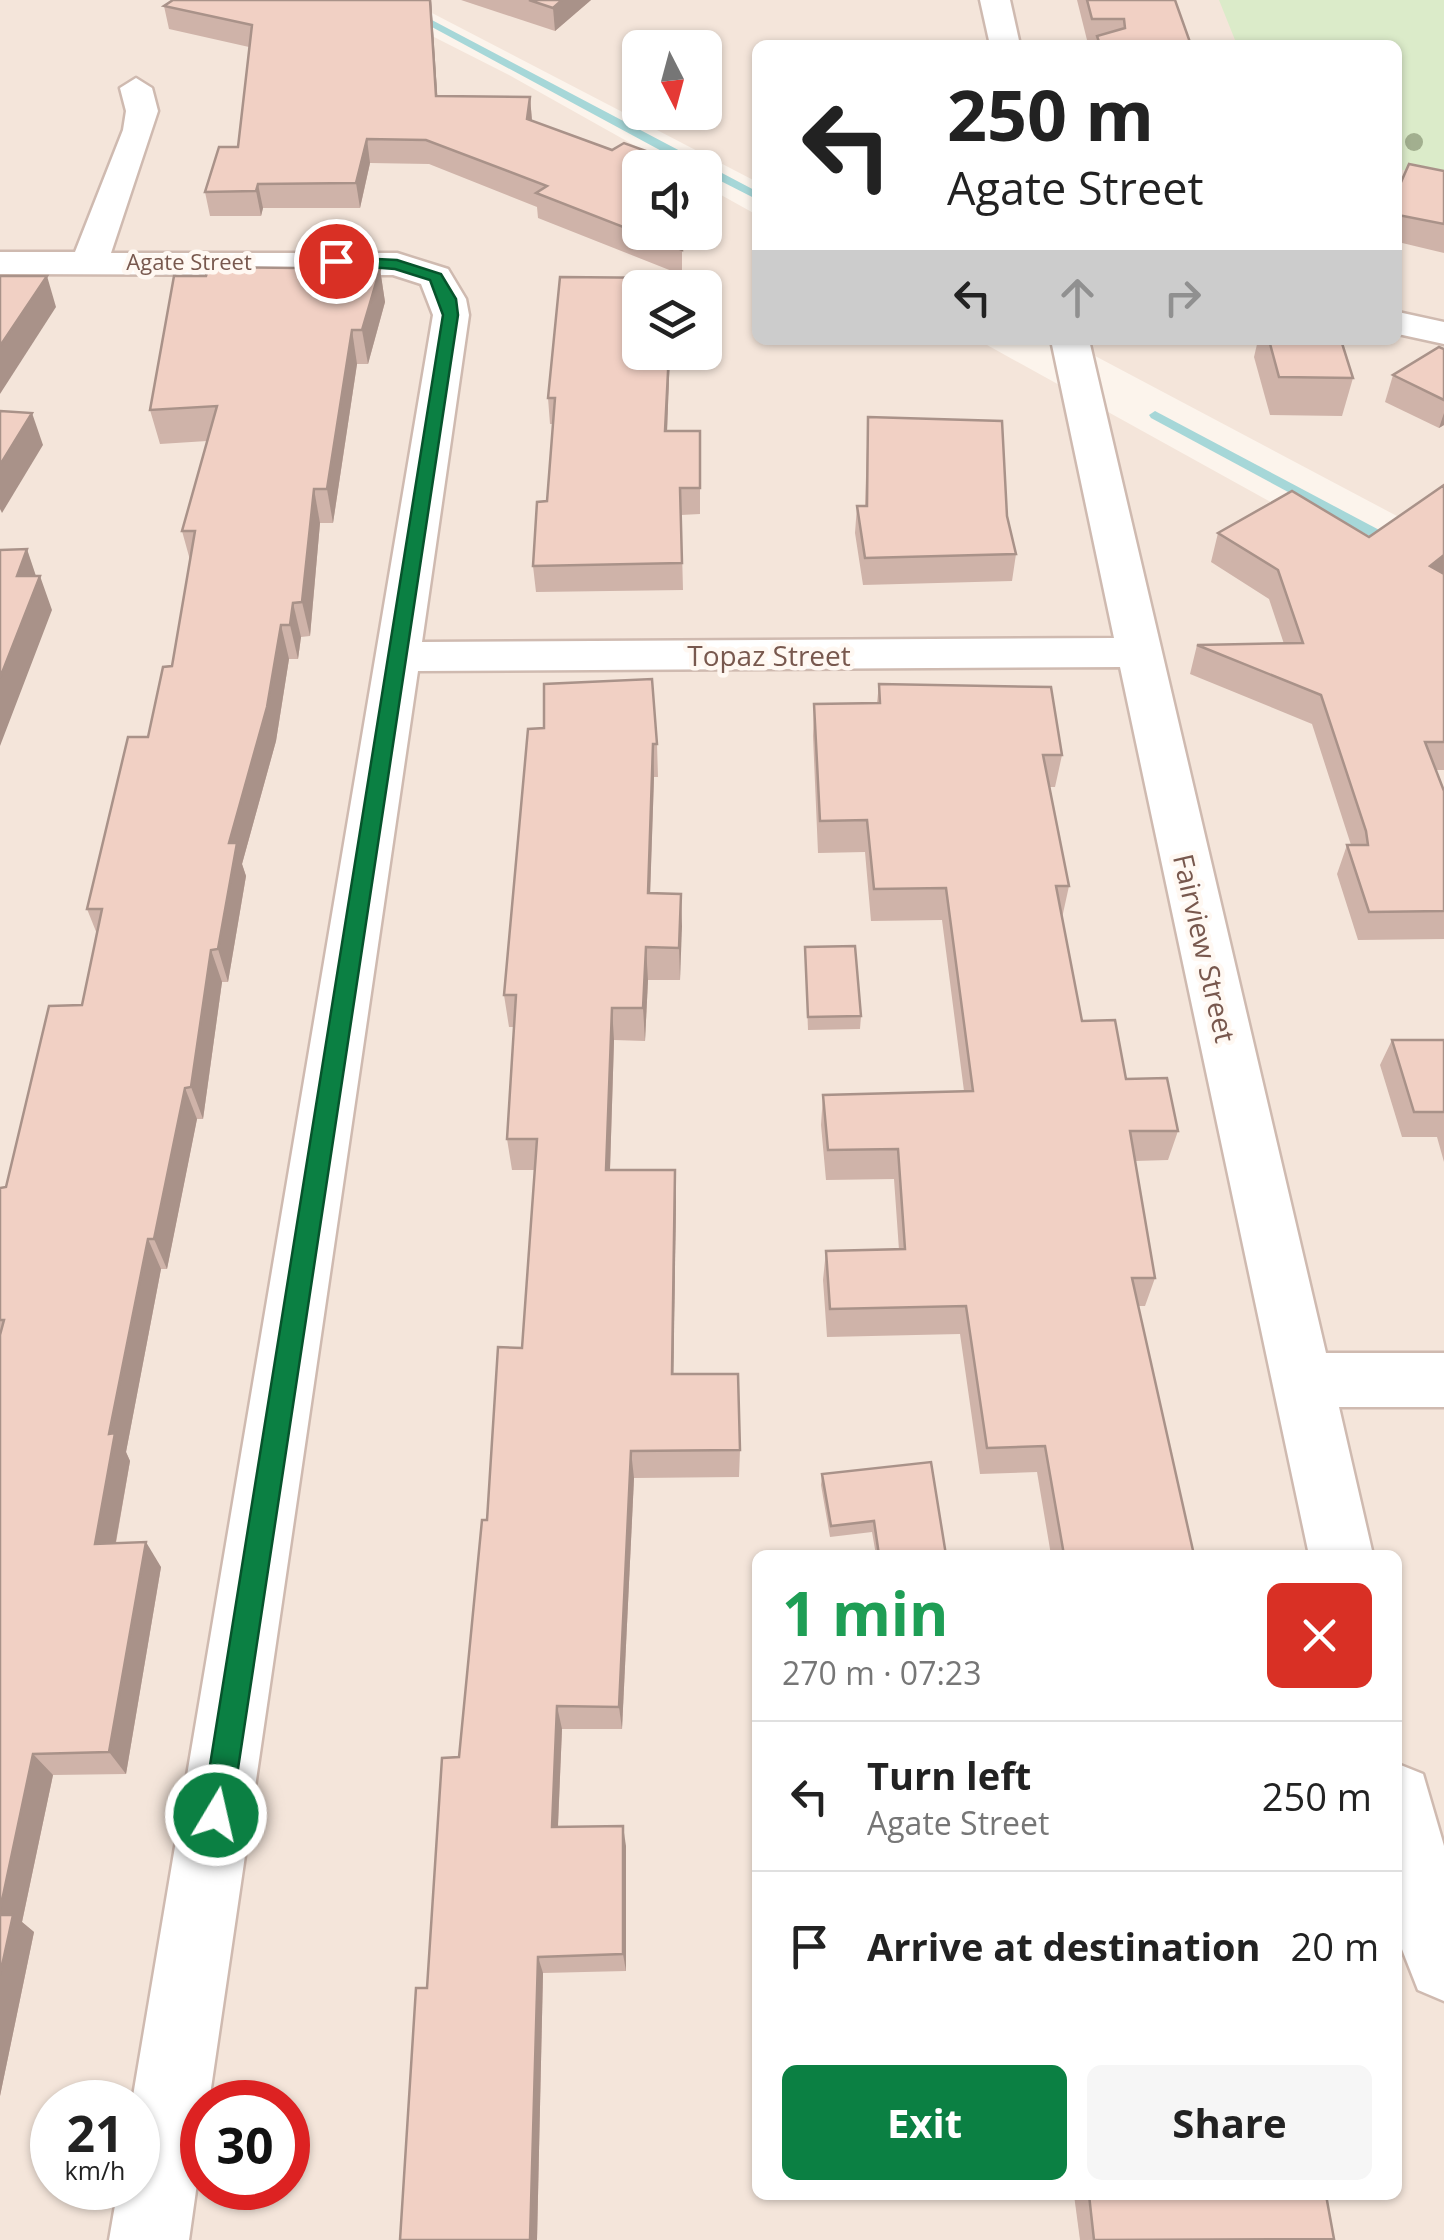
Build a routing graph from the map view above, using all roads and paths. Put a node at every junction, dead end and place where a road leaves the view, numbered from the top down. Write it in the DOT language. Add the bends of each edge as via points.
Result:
graph roads {
  1 [pos="995,0"];
  2 [pos="1004,40"];
  3 [pos="136,88"];
  4 [pos="90,261"];
  5 [pos="0,263"];
  6 [pos="1402,324"];
  7 [pos="1444,333"];
  8 [pos="1071,345"];
  9 [pos="1140,652"];
  10 [pos="399,657"];
  11 [pos="1301,1380"];
  12 [pos="1444,1380"];
  13 [pos="1341,1550"];
  14 [pos="1402,1818"];
  15 [pos="1444,1964"];
  16 [pos="150,2240"];
  1 -- 2 [label="street"];
  3 -- 4 [label="street" via="139,130"];
  4 -- 5 [label="street, Agate Street"];
  4 -- 10 [label="street, Agate Street" via="370,262 436,277 450,315"];
  6 -- 7 [label="street"];
  8 -- 9 [label="street, Fairview Street"];
  9 -- 10 [label="street, Topaz Street"];
  9 -- 11 [label="street, Fairview Street"];
  10 -- 16 [label="street"];
  11 -- 12 [label="street"];
  11 -- 13 [label="street, Fairview Street"];
  14 -- 15 [label="street" via="1423,1911"];
}
